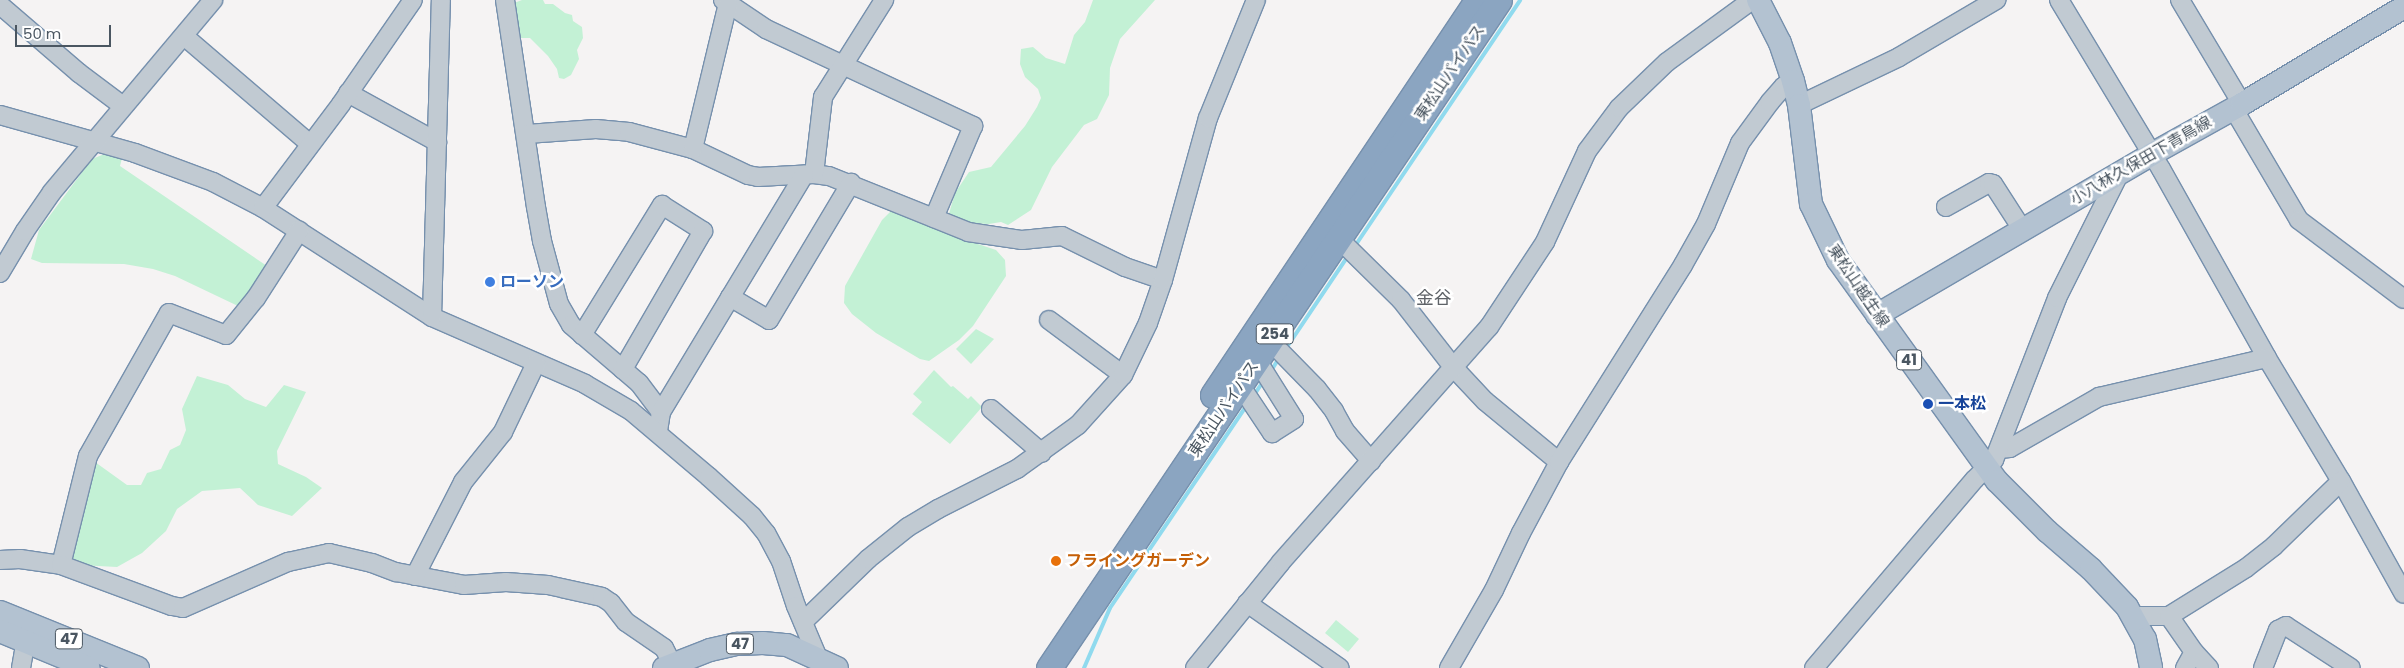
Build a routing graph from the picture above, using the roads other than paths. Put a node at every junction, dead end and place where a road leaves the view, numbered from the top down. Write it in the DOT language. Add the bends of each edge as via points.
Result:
graph roads {
  1 [pos="213,0"];
  2 [pos="413,0"];
  3 [pos="420,0"];
  4 [pos="506,0"];
  5 [pos="884,0"];
  6 [pos="1256,0"];
  7 [pos="1477,0"];
  8 [pos="1499,0"];
  9 [pos="1752,0"];
  10 [pos="1758,0"];
  11 [pos="1996,0"];
  12 [pos="2059,0"];
  13 [pos="2180,0"];
  14 [pos="726,2"];
  15 [pos="0,5"];
  16 [pos="441,6"];
  17 [pos="2404,7"];
  18 [pos="184,36"];
  19 [pos="844,65"];
  20 [pos="1793,81"];
  21 [pos="348,92"];
  22 [pos="1799,105"];
  23 [pos="123,106"];
  24 [pos="2237,106"];
  25 [pos="0,115"];
  26 [pos="527,134"];
  27 [pos="94,141"];
  28 [pos="438,142"];
  29 [pos="310,144"];
  30 [pos="693,149"];
  31 [pos="2152,154"];
  32 [pos="809,174"];
  33 [pos="2119,174"];
  34 [pos="851,183"];
  35 [pos="1946,207"];
  36 [pos="263,208"];
  37 [pos="934,218"];
  38 [pos="2022,229"];
  39 [pos="299,231"];
  40 [pos="1339,238"];
  41 [pos="0,273"];
  42 [pos="1163,280"];
  43 [pos="730,297"];
  44 [pos="2404,299"];
  45 [pos="1878,315"];
  46 [pos="432,317"];
  47 [pos="1049,320"];
  48 [pos="582,335"];
  49 [pos="1264,351"];
  50 [pos="2267,358"];
  51 [pos="536,362"];
  52 [pos="1454,368"];
  53 [pos="623,370"];
  54 [pos="1123,374"];
  55 [pos="1240,385"];
  56 [pos="991,409"];
  57 [pos="661,412"];
  58 [pos="658,431"];
  59 [pos="2000,449"];
  60 [pos="1042,453"];
  61 [pos="1370,461"];
  62 [pos="1559,462"];
  63 [pos="1986,468"];
  64 [pos="2341,481"];
  65 [pos="0,560"];
  66 [pos="60,565"];
  67 [pos="415,576"];
  68 [pos="2404,594"];
  69 [pos="1247,603"];
  70 [pos="0,612"];
  71 [pos="2133,616"];
  72 [pos="2169,616"];
  73 [pos="803,622"];
  74 [pos="0,632"];
  75 [pos="26,641"];
  76 [pos="2194,652"];
  77 [pos="827,663"];
  78 [pos="668,666"];
  79 [pos="21,668"];
  80 [pos="89,668"];
  81 [pos="138,668"];
  82 [pos="1032,668"];
  83 [pos="1049,668"];
  84 [pos="1195,668"];
  85 [pos="1340,668"];
  86 [pos="1449,668"];
  87 [pos="1814,668"];
  88 [pos="2151,668"];
  89 [pos="2185,668"];
  90 [pos="2209,668"];
  91 [pos="2263,668"];
  92 [pos="2351,668"];
  1 -- 18 [label="street"];
  2 -- 21 [label="street"];
  3 -- 16 [label="street"];
  4 -- 26 [label="street"];
  5 -- 19 [label="street"];
  6 -- 42 [label="street" via="1208,118"];
  7 -- 82 [label="highway, 東松山バイパス / 254"];
  8 -- 40 [label="highway, 東松山バイパス / 254"];
  9 -- 52 [label="street" via="1667,62 1620,108 1587,152 1545,242 1516,289 1490,327"];
  10 -- 20 [label="main road, 東松山越生線 / 41" via="1780,43"];
  11 -- 22 [label="street" via="1899,57"];
  12 -- 31 [label="street"];
  13 -- 24 [label="street"];
  14 -- 19 [label="street" via="766,29"];
  14 -- 30 [label="street"];
  15 -- 23 [label="street"];
  16 -- 28 [label="street"];
  17 -- 24 [label="main road, 小八林久保田下青鳥線"];
  18 -- 23 [label="street"];
  18 -- 29 [label="street"];
  19 -- 32 [label="street" via="822,103"];
  19 -- 37 [label="street" via="973,126"];
  20 -- 22 [label="main road, 東松山越生線 / 41"];
  20 -- 62 [label="street" via="1770,102 1740,143 1706,224 1688,257"];
  21 -- 28 [label="street"];
  21 -- 29 [label="street"];
  22 -- 45 [label="main road, 東松山越生線 / 41" via="1811,204 1843,268"];
  23 -- 27 [label="street"];
  24 -- 31 [label="main road, 小八林久保田下青鳥線"];
  24 -- 44 [label="street" via="2299,220"];
  25 -- 27 [label="street"];
  26 -- 30 [label="street" via="612,130"];
  26 -- 48 [label="street" via="542,240 559,304 571,325"];
  27 -- 36 [label="street" via="194,173"];
  27 -- 41 [label="street" via="38,210"];
  28 -- 46 [label="street"];
  29 -- 36 [label="street"];
  30 -- 32 [label="street" via="748,175"];
  31 -- 33 [label="main road, 小八林久保田下青鳥線"];
  31 -- 50 [label="street"];
  32 -- 34 [label="street"];
  32 -- 43 [label="street"];
  33 -- 38 [label="main road, 小八林久保田下青鳥線"];
  33 -- 59 [label="street" via="2057,298"];
  34 -- 37 [label="street"];
  34 -- 43 [label="street" via="769,320"];
  35 -- 38 [label="street" via="1989,183 1993,184"];
  36 -- 39 [label="street"];
  37 -- 42 [label="street" via="968,232 1011,240 1062,236 1125,267"];
  38 -- 45 [label="main road, 小八林久保田下青鳥線"];
  39 -- 46 [label="street"];
  39 -- 66 [label="street" via="256,298 226,335 169,313 88,456"];
  40 -- 49 [label="highway, 東松山バイパス / 254"];
  40 -- 52 [label="street" via="1401,300"];
  42 -- 54 [label="street" via="1145,332"];
  43 -- 57 [label="street"];
  45 -- 63 [label="main road, 東松山越生線 / 41"];
  46 -- 51 [label="street"];
  47 -- 54 [label="street"];
  48 -- 53 [label="street"];
  48 -- 53 [label="street" via="662,205 703,231"];
  49 -- 55 [label="highway, 東松山バイパス / 254"];
  49 -- 55 [label="street" via="1294,419 1272,433"];
  49 -- 61 [label="street" via="1317,389"];
  50 -- 59 [label="street" via="2100,397 2010,448"];
  50 -- 64 [label="street"];
  51 -- 58 [label="street" via="594,388"];
  51 -- 67 [label="street" via="503,432 466,476"];
  52 -- 61 [label="street"];
  52 -- 62 [label="street" via="1485,401"];
  53 -- 57 [label="street" via="639,383"];
  54 -- 60 [label="street" via="1078,425"];
  55 -- 83 [label="highway, 東松山バイパス / 254"];
  56 -- 60 [label="street"];
  57 -- 58 [label="street"];
  58 -- 73 [label="street" via="766,532"];
  59 -- 63 [label="street"];
  60 -- 73 [label="street" via="908,527 868,559"];
  61 -- 69 [label="street"];
  62 -- 86 [label="street" via="1494,590"];
  63 -- 71 [label="main road, 東松山越生線 / 41" via="2008,494 2113,590"];
  63 -- 87 [label="street"];
  64 -- 68 [label="street"];
  64 -- 72 [label="street" via="2274,546 2246,568"];
  65 -- 66 [label="street" via="20,559"];
  66 -- 67 [label="street" via="183,608 288,562 314,555 329,553"];
  67 -- 78 [label="street" via="464,585 506,582 548,585 602,597 631,626 664,648"];
  69 -- 84 [label="street"];
  69 -- 85 [label="street"];
  70 -- 81 [label="main road, 47"];
  71 -- 72 [label="street"];
  71 -- 88 [label="main road, 東松山越生線 / 41" via="2145,639"];
  72 -- 76 [label="street"];
  73 -- 77 [label="street"];
  74 -- 75 [label="main road, 47"];
  75 -- 79 [label="street"];
  75 -- 80 [label="main road, 47"];
  76 -- 89 [label="street"];
  76 -- 90 [label="street"];
  77 -- 78 [label="main road, 47" via="787,645 763,643 710,650"];
  91 -- 92 [label="street" via="2278,630 2286,626"];
}
